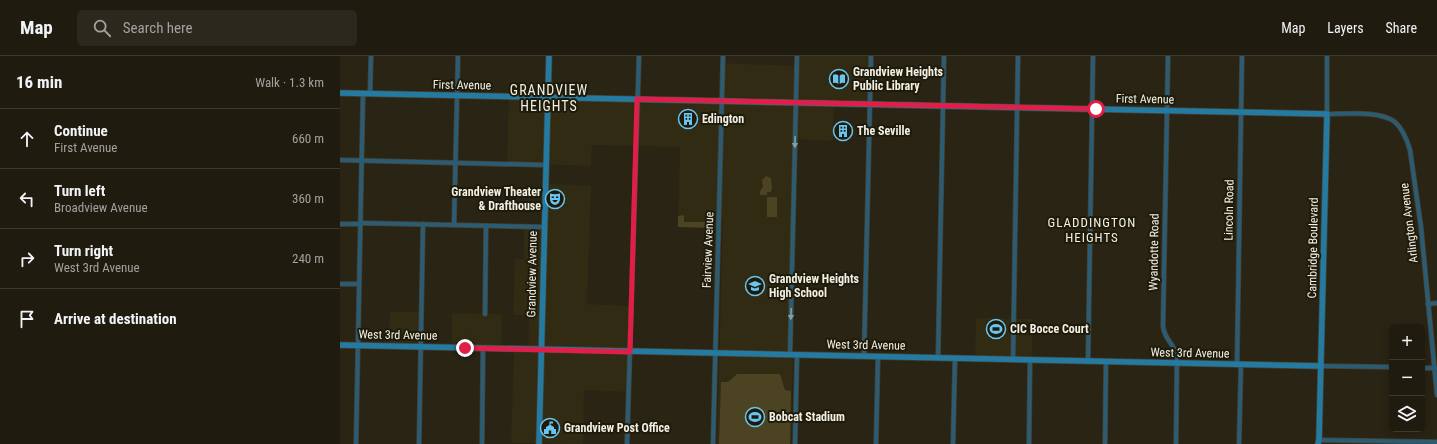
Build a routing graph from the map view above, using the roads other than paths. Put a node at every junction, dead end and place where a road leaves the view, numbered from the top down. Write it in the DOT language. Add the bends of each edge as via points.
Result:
graph roads {
  1 [pos="371,56"];
  2 [pos="458,56"];
  3 [pos="548,56"];
  4 [pos="639,56"];
  5 [pos="722,56"];
  6 [pos="797,56"];
  7 [pos="871,56"];
  8 [pos="944,56"];
  9 [pos="1018,56"];
  10 [pos="1093,56"];
  11 [pos="1168,56"];
  12 [pos="1242,56"];
  13 [pos="1327,56"];
  14 [pos="340,93"];
  15 [pos="363,94"];
  16 [pos="370,94"];
  17 [pos="457,96"];
  18 [pos="548,97"];
  19 [pos="637,99"];
  20 [pos="722,101"];
  21 [pos="796,103"];
  22 [pos="870,104"];
  23 [pos="943,106"];
  24 [pos="1017,107"];
  25 [pos="1092,109"];
  26 [pos="1167,110"];
  27 [pos="1241,112"];
  28 [pos="1326,114"];
  29 [pos="340,160"];
  30 [pos="362,161"];
  31 [pos="455,163"];
  32 [pos="546,165"];
  33 [pos="340,224"];
  34 [pos="360,224"];
  35 [pos="424,224"];
  36 [pos="454,225"];
  37 [pos="486,226"];
  38 [pos="544,227"];
  39 [pos="340,284"];
  40 [pos="359,284"];
  41 [pos="1437,303"];
  42 [pos="1428,304"];
  43 [pos="485,314"];
  44 [pos="340,345"];
  45 [pos="358,345"];
  46 [pos="421,347"];
  47 [pos="483,348"];
  48 [pos="542,349"];
  49 [pos="630,352"];
  50 [pos="716,353"];
  51 [pos="790,355"];
  52 [pos="797,355"];
  53 [pos="864,356"];
  54 [pos="878,357"];
  55 [pos="938,358"];
  56 [pos="955,358"];
  57 [pos="1013,360"];
  58 [pos="1030,360"];
  59 [pos="1088,361"];
  60 [pos="1106,362"];
  61 [pos="1177,363"];
  62 [pos="1239,365"];
  63 [pos="1321,366"];
  64 [pos="1389,368"];
  65 [pos="1425,368"];
  66 [pos="1436,368"];
  67 [pos="1437,395"];
  68 [pos="1437,442"];
  69 [pos="1319,443"];
  70 [pos="1412,443"];
  71 [pos="356,444"];
  72 [pos="419,444"];
  73 [pos="482,444"];
  74 [pos="539,444"];
  75 [pos="627,444"];
  76 [pos="714,444"];
  77 [pos="795,444"];
  78 [pos="876,444"];
  79 [pos="953,444"];
  80 [pos="1029,444"];
  81 [pos="1105,444"];
  82 [pos="1176,444"];
  83 [pos="1239,444"];
  1 -- 16 [label="street"];
  2 -- 17 [label="street"];
  3 -- 18 [label="street, Grandview Avenue"];
  4 -- 19 [label="street"];
  5 -- 20 [label="street, Fairview Avenue"];
  6 -- 21 [label="street"];
  7 -- 22 [label="street"];
  8 -- 23 [label="street"];
  9 -- 24 [label="street"];
  10 -- 25 [label="street"];
  11 -- 26 [label="street, Wyandotte Road"];
  12 -- 27 [label="street, Lincoln Road"];
  13 -- 28 [label="street, Cambridge Boulevard"];
  14 -- 15 [label="street, First Avenue"];
  15 -- 16 [label="street, First Avenue"];
  15 -- 30 [label="street"];
  16 -- 17 [label="street, First Avenue"];
  17 -- 18 [label="street, First Avenue"];
  17 -- 31 [label="street"];
  18 -- 19 [label="street, First Avenue"];
  18 -- 32 [label="street, Grandview Avenue"];
  19 -- 20 [label="street, First Avenue"];
  19 -- 49 [label="street"];
  20 -- 21 [label="street, First Avenue"];
  20 -- 50 [label="street, Fairview Avenue"];
  21 -- 22 [label="street, First Avenue"];
  21 -- 51 [label="street, one-way"];
  22 -- 23 [label="street, First Avenue"];
  22 -- 53 [label="street"];
  23 -- 24 [label="street, First Avenue"];
  23 -- 55 [label="street"];
  24 -- 25 [label="street, First Avenue"];
  24 -- 57 [label="street"];
  25 -- 26 [label="street, First Avenue"];
  25 -- 59 [label="street"];
  26 -- 27 [label="street, First Avenue"];
  26 -- 61 [label="street, Wyandotte Road" via="1163,326 1164,333 1175,347"];
  27 -- 28 [label="street, First Avenue"];
  27 -- 62 [label="street, Lincoln Road"];
  28 -- 42 [label="street, Arlington Avenue" via="1383,117 1395,123 1406,138 1417,192"];
  28 -- 63 [label="street, Cambridge Boulevard"];
  29 -- 30 [label="street"];
  30 -- 31 [label="street"];
  30 -- 34 [label="street"];
  31 -- 32 [label="street"];
  31 -- 36 [label="street"];
  32 -- 38 [label="street, Grandview Avenue"];
  33 -- 34 [label="street"];
  34 -- 35 [label="street"];
  34 -- 40 [label="street"];
  35 -- 36 [label="street"];
  35 -- 46 [label="street"];
  36 -- 37 [label="street"];
  37 -- 38 [label="street"];
  37 -- 43 [label="street"];
  38 -- 48 [label="street, Grandview Avenue"];
  39 -- 40 [label="street"];
  40 -- 45 [label="street"];
  41 -- 42 [label="street"];
  42 -- 66 [label="street, Arlington Avenue"];
  44 -- 45 [label="street, West 3rd Avenue"];
  45 -- 46 [label="street, West 3rd Avenue"];
  45 -- 71 [label="street"];
  46 -- 47 [label="street, West 3rd Avenue"];
  46 -- 72 [label="street"];
  47 -- 48 [label="street, West 3rd Avenue"];
  47 -- 73 [label="street"];
  48 -- 49 [label="street, West 3rd Avenue"];
  48 -- 74 [label="street, Grandview Avenue"];
  49 -- 50 [label="street, West 3rd Avenue"];
  49 -- 75 [label="street"];
  50 -- 51 [label="street, West 3rd Avenue"];
  50 -- 76 [label="street, Fairview Avenue"];
  51 -- 52 [label="street, West 3rd Avenue"];
  52 -- 53 [label="street, West 3rd Avenue"];
  52 -- 77 [label="street"];
  53 -- 54 [label="street, West 3rd Avenue"];
  54 -- 55 [label="street, West 3rd Avenue"];
  54 -- 78 [label="street"];
  55 -- 56 [label="street, West 3rd Avenue"];
  56 -- 57 [label="street, West 3rd Avenue"];
  56 -- 79 [label="street"];
  57 -- 58 [label="street, West 3rd Avenue"];
  58 -- 59 [label="street, West 3rd Avenue"];
  58 -- 80 [label="street"];
  59 -- 60 [label="street, West 3rd Avenue"];
  60 -- 61 [label="street, West 3rd Avenue"];
  60 -- 81 [label="street"];
  61 -- 62 [label="street, West 3rd Avenue"];
  61 -- 82 [label="street, Wyandotte Road"];
  62 -- 63 [label="street, West 3rd Avenue"];
  62 -- 83 [label="street, Lincoln Road"];
  63 -- 64 [label="street, West 3rd Avenue"];
  63 -- 69 [label="street, Cambridge Boulevard"];
  65 -- 66 [label="street"];
  66 -- 67 [label="street, Arlington Avenue"];
  68 -- 70 [label="street"];
  69 -- 70 [label="street"];
}
